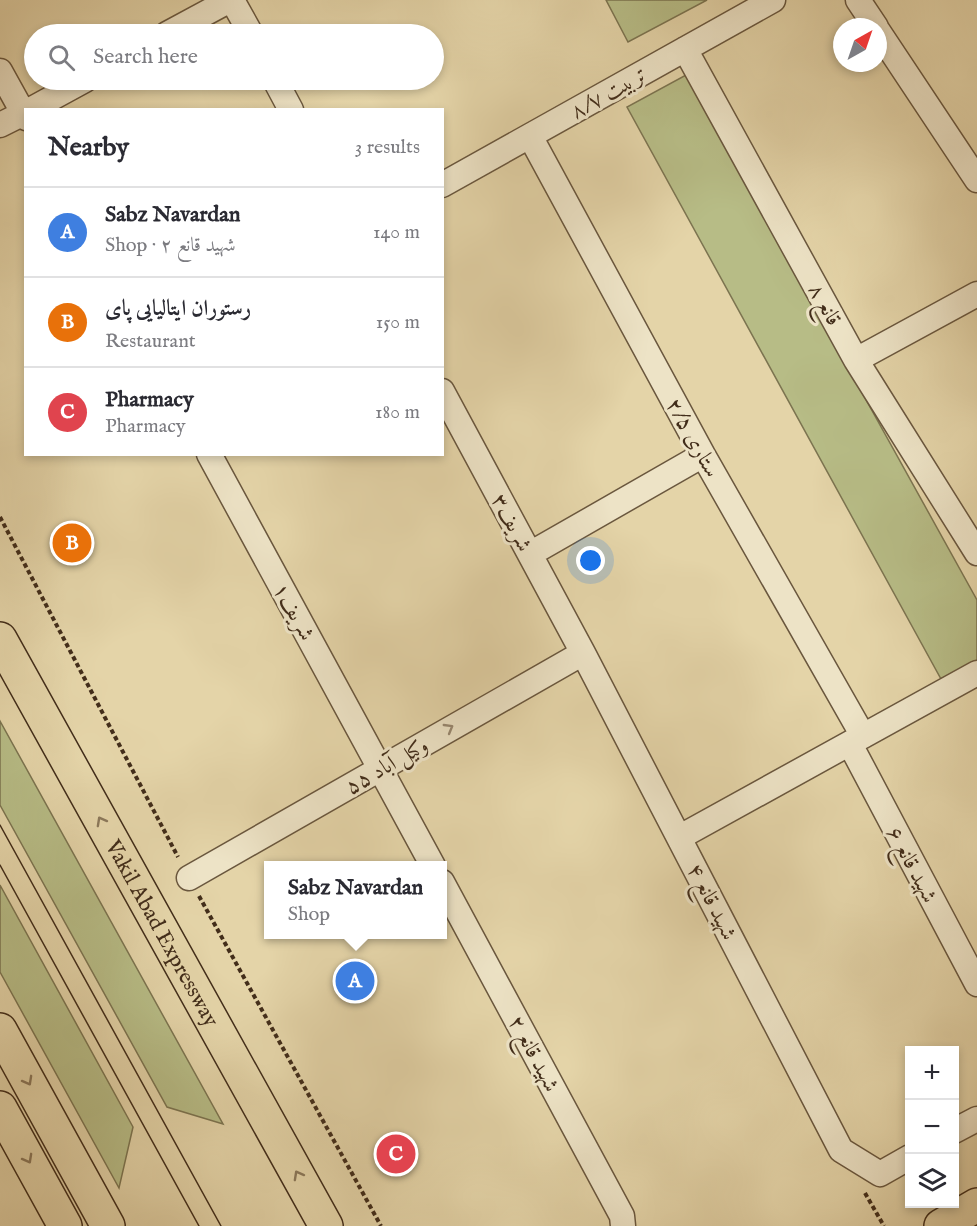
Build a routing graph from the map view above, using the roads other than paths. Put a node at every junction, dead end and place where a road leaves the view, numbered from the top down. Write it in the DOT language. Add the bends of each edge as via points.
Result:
graph roads {
  1 [pos="231,0"];
  2 [pos="773,0"];
  3 [pos="858,0"];
  4 [pos="870,18"];
  5 [pos="186,24"];
  6 [pos="245,24"];
  7 [pos="887,44"];
  8 [pos="685,49"];
  9 [pos="0,71"];
  10 [pos="67,90"];
  11 [pos="280,90"];
  12 [pos="35,108"];
  13 [pos="290,108"];
  14 [pos="24,110"];
  15 [pos="24,114"];
  16 [pos="0,125"];
  17 [pos="530,136"];
  18 [pos="977,180"];
  19 [pos="444,183"];
  20 [pos="977,294"];
  21 [pos="856,360"];
  22 [pos="444,395"];
  23 [pos="703,455"];
  24 [pos="210,456"];
  25 [pos="530,554"];
  26 [pos="977,554"];
  27 [pos="0,639"];
  28 [pos="583,653"];
  29 [pos="977,673"];
  30 [pos="856,740"];
  31 [pos="380,767"];
  32 [pos="680,837"];
  33 [pos="430,861"];
  34 [pos="189,878"];
  35 [pos="447,891"];
  36 [pos="977,984"];
  37 [pos="0,1030"];
  38 [pos="0,1108"];
  39 [pos="977,1119"];
  40 [pos="959,1128"];
  41 [pos="905,1159"];
  42 [pos="977,1205"];
  43 [pos="65,1226"];
  44 [pos="108,1226"];
  45 [pos="326,1226"];
  46 [pos="623,1226"];
  47 [pos="941,1226"];
  1 -- 5 [label="street"];
  1 -- 6 [label="street"];
  2 -- 8 [label="street, تربیت ۸/۷"];
  3 -- 4 [label="street"];
  7 -- 18 [label="street"];
  8 -- 17 [label="street, تربیت ۸/۷"];
  8 -- 21 [label="street, قانع ۸"];
  9 -- 14 [label="street"];
  10 -- 12 [label="street"];
  11 -- 13 [label="street"];
  15 -- 16 [label="street"];
  17 -- 19 [label="street, تربیت ۸/۷"];
  17 -- 23 [label="street, ستاری ۲/۵"];
  20 -- 21 [label="street"];
  21 -- 26 [label="street, قانع ۸"];
  22 -- 25 [label="street, شریف٣"];
  23 -- 25 [label="street"];
  23 -- 30 [label="street, ستاری ۲/۵"];
  24 -- 31 [label="street, شریف١"];
  25 -- 28 [label="street, شریف٣"];
  45 -- 27 [label="highway, Vakil Abad Expressway, one-way"];
  31 -- 28 [label="street, ۵۵ وکیل آباد, one-way"];
  28 -- 32 [label="street, شهید قانع ۴"];
  29 -- 30 [label="street"];
  30 -- 32 [label="street"];
  30 -- 36 [label="street, شهید قانع ۶"];
  31 -- 33 [label="street"];
  31 -- 34 [label="street, ۵۵ وکیل آباد"];
  32 -- 41 [label="street, شهید قانع ۴" via="841,1150 879,1174"];
  35 -- 46 [label="street, شهید قانع ۲" via="622,1216"];
  37 -- 44 [label="highway, one-way"];
  38 -- 43 [label="highway, one-way"];
  39 -- 40 [label="street"];
  42 -- 47 [label="highway"];
}
